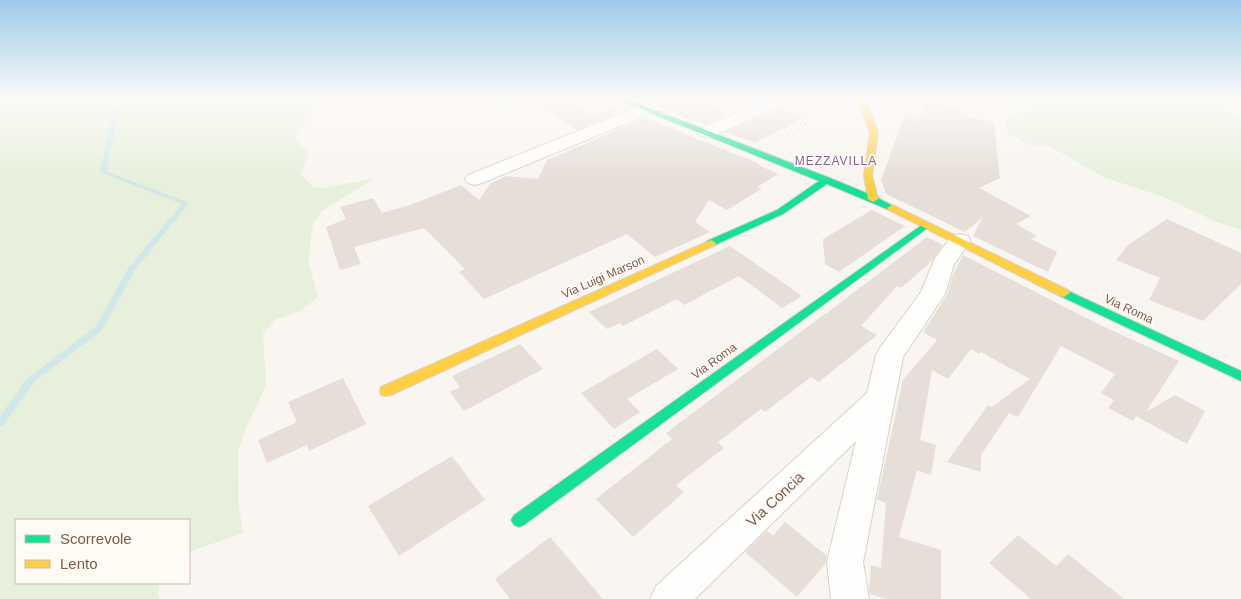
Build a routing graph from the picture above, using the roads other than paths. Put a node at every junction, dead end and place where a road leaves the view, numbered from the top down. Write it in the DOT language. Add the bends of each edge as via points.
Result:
graph roads {
  1 [pos="602,127"];
  2 [pos="694,127"];
  3 [pos="718,127"];
  4 [pos="871,127"];
  5 [pos="707,132"];
  6 [pos="807,172"];
  7 [pos="838,174"];
  8 [pos="854,174"];
  9 [pos="867,174"];
  10 [pos="475,179"];
  11 [pos="827,180"];
  12 [pos="873,199"];
  13 [pos="926,225"];
  14 [pos="960,241"];
  15 [pos="1241,376"];
  16 [pos="386,391"];
  17 [pos="881,398"];
  18 [pos="519,520"];
  19 [pos="669,599"];
  20 [pos="850,599"];
  1 -- 10 [label="street"];
  2 -- 5 [label="street, Via Roma"];
  3 -- 5 [label="street"];
  4 -- 9 [label="street" via="874,135"];
  5 -- 6 [label="street, Via Roma"];
  6 -- 7 [label="street"];
  6 -- 11 [label="street, Via Roma"];
  8 -- 9 [label="street"];
  9 -- 12 [label="street"];
  11 -- 12 [label="street, Via Roma"];
  11 -- 16 [label="street, Via Luigi Marson" via="780,212"];
  12 -- 13 [label="street, Via Roma"];
  13 -- 14 [label="street, Via Roma"];
  13 -- 18 [label="street, Via Roma"];
  14 -- 15 [label="street, Via Roma"];
  14 -- 17 [label="street" via="943,263 933,294 890,354"];
  17 -- 19 [label="street, Via Concia"];
  17 -- 20 [label="street" via="845,562"];
}
